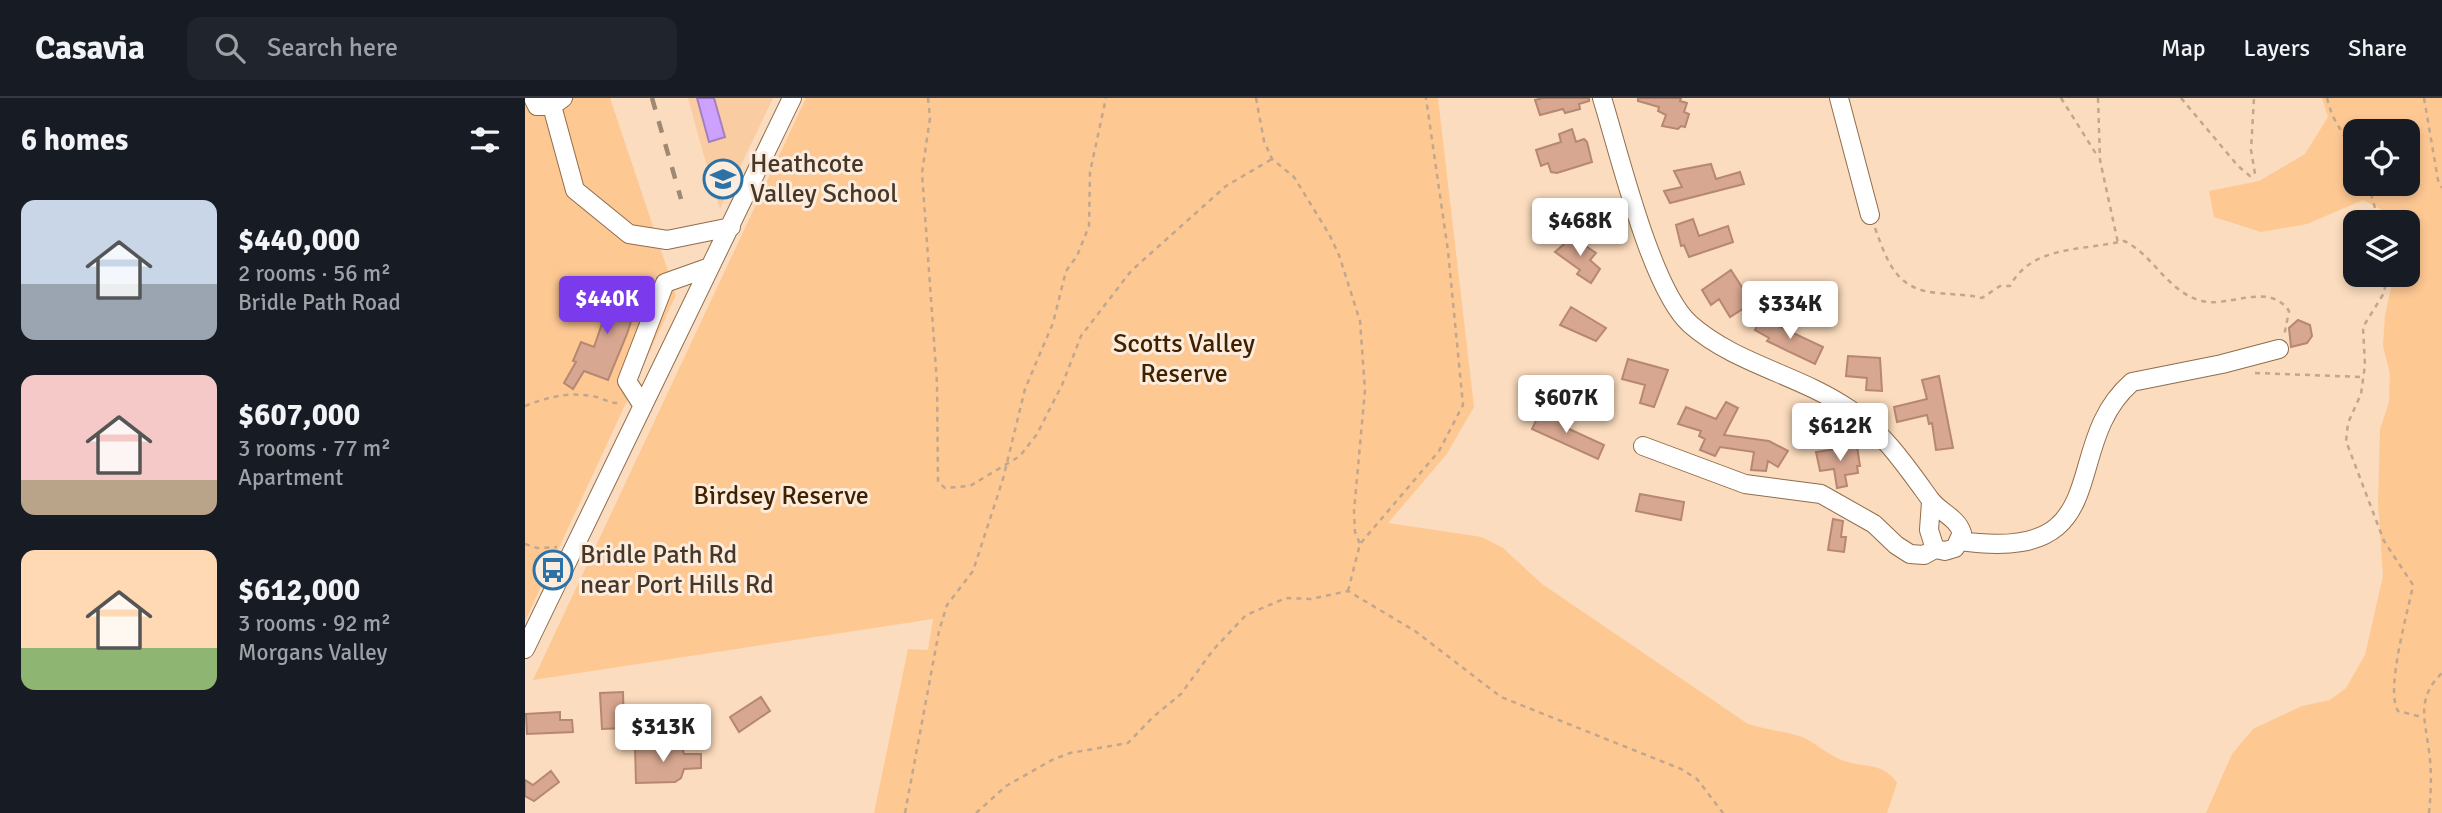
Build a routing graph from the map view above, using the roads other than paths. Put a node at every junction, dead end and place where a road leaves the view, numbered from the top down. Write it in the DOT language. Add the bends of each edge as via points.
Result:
graph roads {
  1 [pos="533,98"];
  2 [pos="792,98"];
  3 [pos="1602,98"];
  4 [pos="1839,98"];
  5 [pos="557,102"];
  6 [pos="1870,215"];
  7 [pos="731,227"];
  8 [pos="710,267"];
  9 [pos="2279,349"];
  10 [pos="643,406"];
  11 [pos="1643,446"];
  12 [pos="1931,502"];
  13 [pos="1960,541"];
  14 [pos="1935,549"];
  15 [pos="525,649"];
  1 -- 5 [label="street" via="537,106"];
  2 -- 7 [label="street"];
  3 -- 12 [label="street" via="1660,282 1688,323 1721,346 1847,407 1875,428"];
  4 -- 6 [label="street"];
  5 -- 7 [label="street" via="575,190 629,234 667,240"];
  7 -- 8 [label="street"];
  8 -- 10 [label="street"];
  8 -- 10 [label="street" via="665,283 627,381"];
  9 -- 13 [label="street" via="2132,382 2109,411 2082,491 2056,526 2040,537 2004,546"];
  10 -- 15 [label="street"];
  11 -- 14 [label="street" via="1745,484 1821,494 1874,524 1910,554 1924,555"];
  12 -- 13 [label="street" via="1959,526"];
  12 -- 14 [label="street" via="1929,530"];
  13 -- 14 [label="street" via="1955,548"];
}
